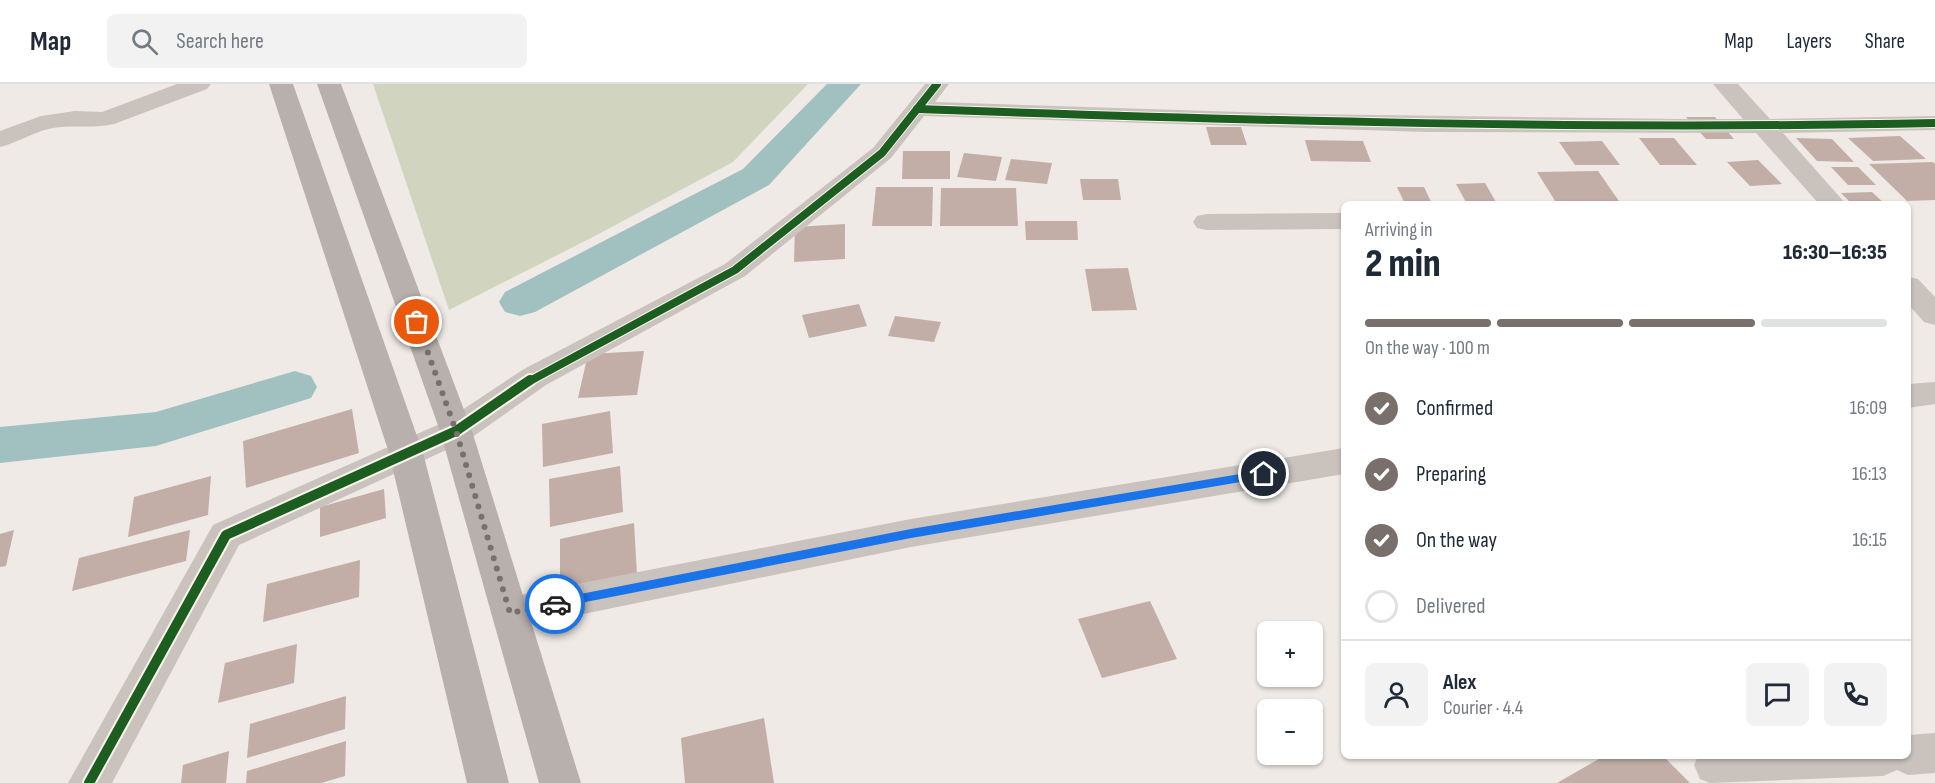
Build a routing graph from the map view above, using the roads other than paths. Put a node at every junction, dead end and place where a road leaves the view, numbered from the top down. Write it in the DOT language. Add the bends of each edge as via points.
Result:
graph roads {
  1 [pos="199,84"];
  2 [pos="281,84"];
  3 [pos="329,84"];
  4 [pos="937,84"];
  5 [pos="1725,84"];
  6 [pos="917,108"];
  7 [pos="1935,123"];
  8 [pos="1763,128"];
  9 [pos="0,140"];
  10 [pos="1830,201"];
  11 [pos="1341,221"];
  12 [pos="1207,222"];
  13 [pos="1935,284"];
  14 [pos="1911,285"];
  15 [pos="1911,288"];
  16 [pos="1935,315"];
  17 [pos="1935,393"];
  18 [pos="1911,396"];
  19 [pos="456,431"];
  20 [pos="406,453"];
  21 [pos="1341,461"];
  22 [pos="510,613"];
  23 [pos="1935,753"];
  24 [pos="1911,755"];
  25 [pos="1827,759"];
  26 [pos="1715,765"];
  27 [pos="89,783"];
  28 [pos="488,783"];
  29 [pos="560,783"];
  1 -- 9 [label="street" via="105,118 41,123"];
  2 -- 20 [label="main road"];
  3 -- 19 [label="main road"];
  4 -- 6 [label="street"];
  5 -- 8 [label="street"];
  6 -- 8 [label="street" via="1295,122"];
  6 -- 19 [label="street" via="882,153 735,270 535,377"];
  7 -- 8 [label="street"];
  8 -- 10 [label="street"];
  11 -- 12 [label="street"];
  13 -- 14 [label="street"];
  15 -- 16 [label="street"];
  17 -- 18 [label="street"];
  19 -- 20 [label="street"];
  19 -- 22 [label="main road"];
  20 -- 27 [label="street" via="226,535"];
  20 -- 28 [label="main road"];
  21 -- 22 [label="street" via="911,533"];
  22 -- 29 [label="main road"];
  23 -- 24 [label="street"];
  25 -- 26 [label="street"];
}
